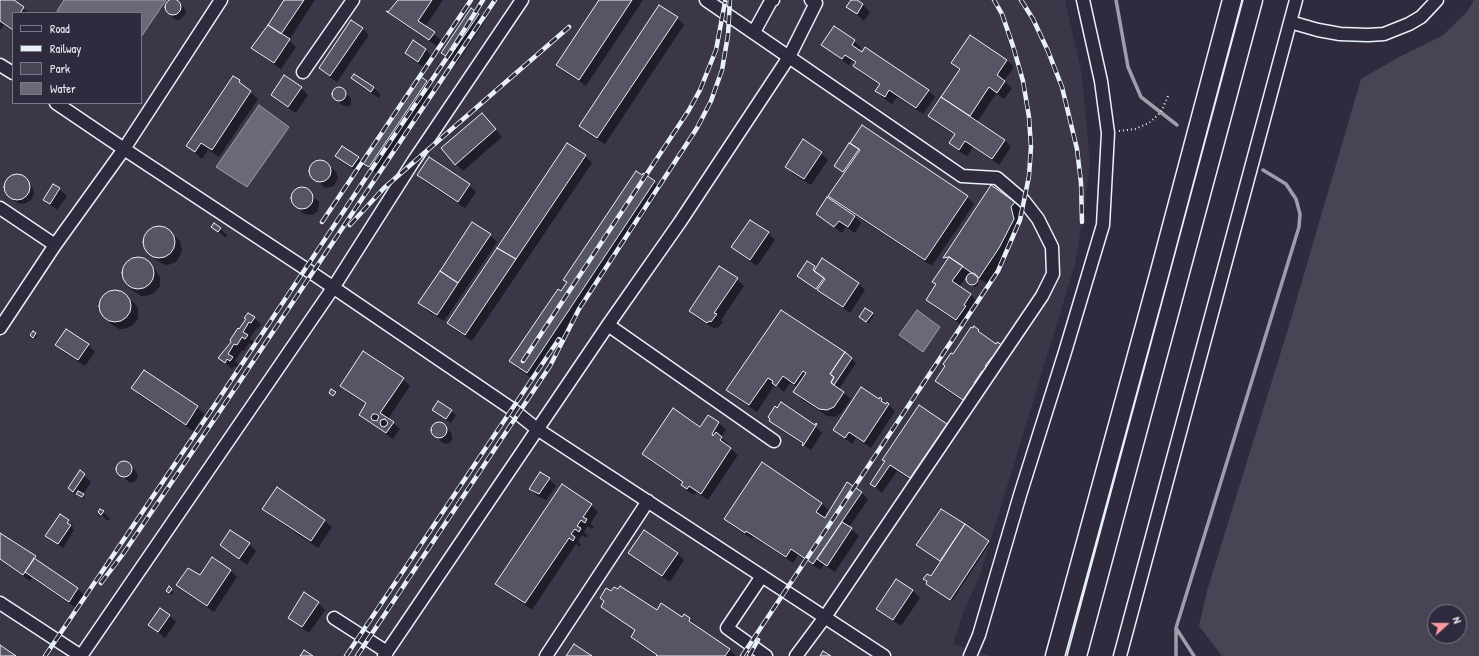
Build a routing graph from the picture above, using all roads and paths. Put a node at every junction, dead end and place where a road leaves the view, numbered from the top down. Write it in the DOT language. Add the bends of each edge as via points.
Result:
graph roads {
  1 [pos="221,0"];
  2 [pos="522,0"];
  3 [pos="706,0"];
  4 [pos="773,0"];
  5 [pos="810,0"];
  6 [pos="1083,0"];
  7 [pos="1232,0"];
  8 [pos="1252,0"];
  9 [pos="1296,0"];
  10 [pos="1437,0"];
  11 [pos="352,1"];
  12 [pos="1290,22"];
  13 [pos="754,32"];
  14 [pos="789,57"];
  15 [pos="0,64"];
  16 [pos="12,72"];
  17 [pos="303,72"];
  18 [pos="1169,94"];
  19 [pos="57,104"];
  20 [pos="1108,133"];
  21 [pos="124,149"];
  22 [pos="0,208"];
  23 [pos="55,245"];
  24 [pos="333,288"];
  25 [pos="608,325"];
  26 [pos="0,328"];
  27 [pos="537,429"];
  28 [pos="774,441"];
  29 [pos="648,501"];
  30 [pos="762,576"];
  31 [pos="0,603"];
  32 [pos="825,617"];
  33 [pos="334,618"];
  34 [pos="385,654"];
  35 [pos="81,656"];
  36 [pos="546,656"];
  37 [pos="766,656"];
  38 [pos="796,656"];
  39 [pos="884,656"];
  40 [pos="970,656"];
  41 [pos="1055,656"];
  42 [pos="1077,656"];
  43 [pos="1120,656"];
  1 -- 21 [label="street"];
  2 -- 24 [label="street" via="413,162"];
  3 -- 13 [label="street"];
  4 -- 13 [label="street"];
  5 -- 14 [label="street" via="816,3"];
  6 -- 20 [label="street" via="1101,81"];
  7 -- 41 [label="highway"];
  8 -- 42 [label="highway"];
  9 -- 12 [label="street"];
  10 -- 12 [label="street" via="1421,17 1384,34 1340,34"];
  11 -- 17 [label="street"];
  12 -- 43 [label="street"];
  13 -- 14 [label="street"];
  14 -- 25 [label="street" via="680,222"];
  14 -- 32 [label="street" via="962,176 997,178 1034,213 1052,247 1053,274 1042,296"];
  15 -- 16 [label="street"];
  18 -- 20 [label="path" via="1161,112 1149,123 1135,129"];
  19 -- 21 [label="street"];
  20 -- 40 [label="street" via="1103,225 979,635"];
  21 -- 23 [label="street"];
  21 -- 24 [label="street"];
  22 -- 23 [label="street"];
  23 -- 26 [label="street"];
  24 -- 27 [label="street" via="512,409"];
  24 -- 35 [label="street"];
  25 -- 27 [label="street"];
  25 -- 28 [label="street"];
  27 -- 29 [label="street"];
  27 -- 34 [label="street"];
  29 -- 30 [label="street"];
  29 -- 36 [label="street"];
  30 -- 32 [label="street"];
  30 -- 37 [label="street" via="727,628"];
  31 -- 35 [label="street"];
  32 -- 38 [label="street"];
  32 -- 39 [label="street"];
  33 -- 34 [label="street"];
}
